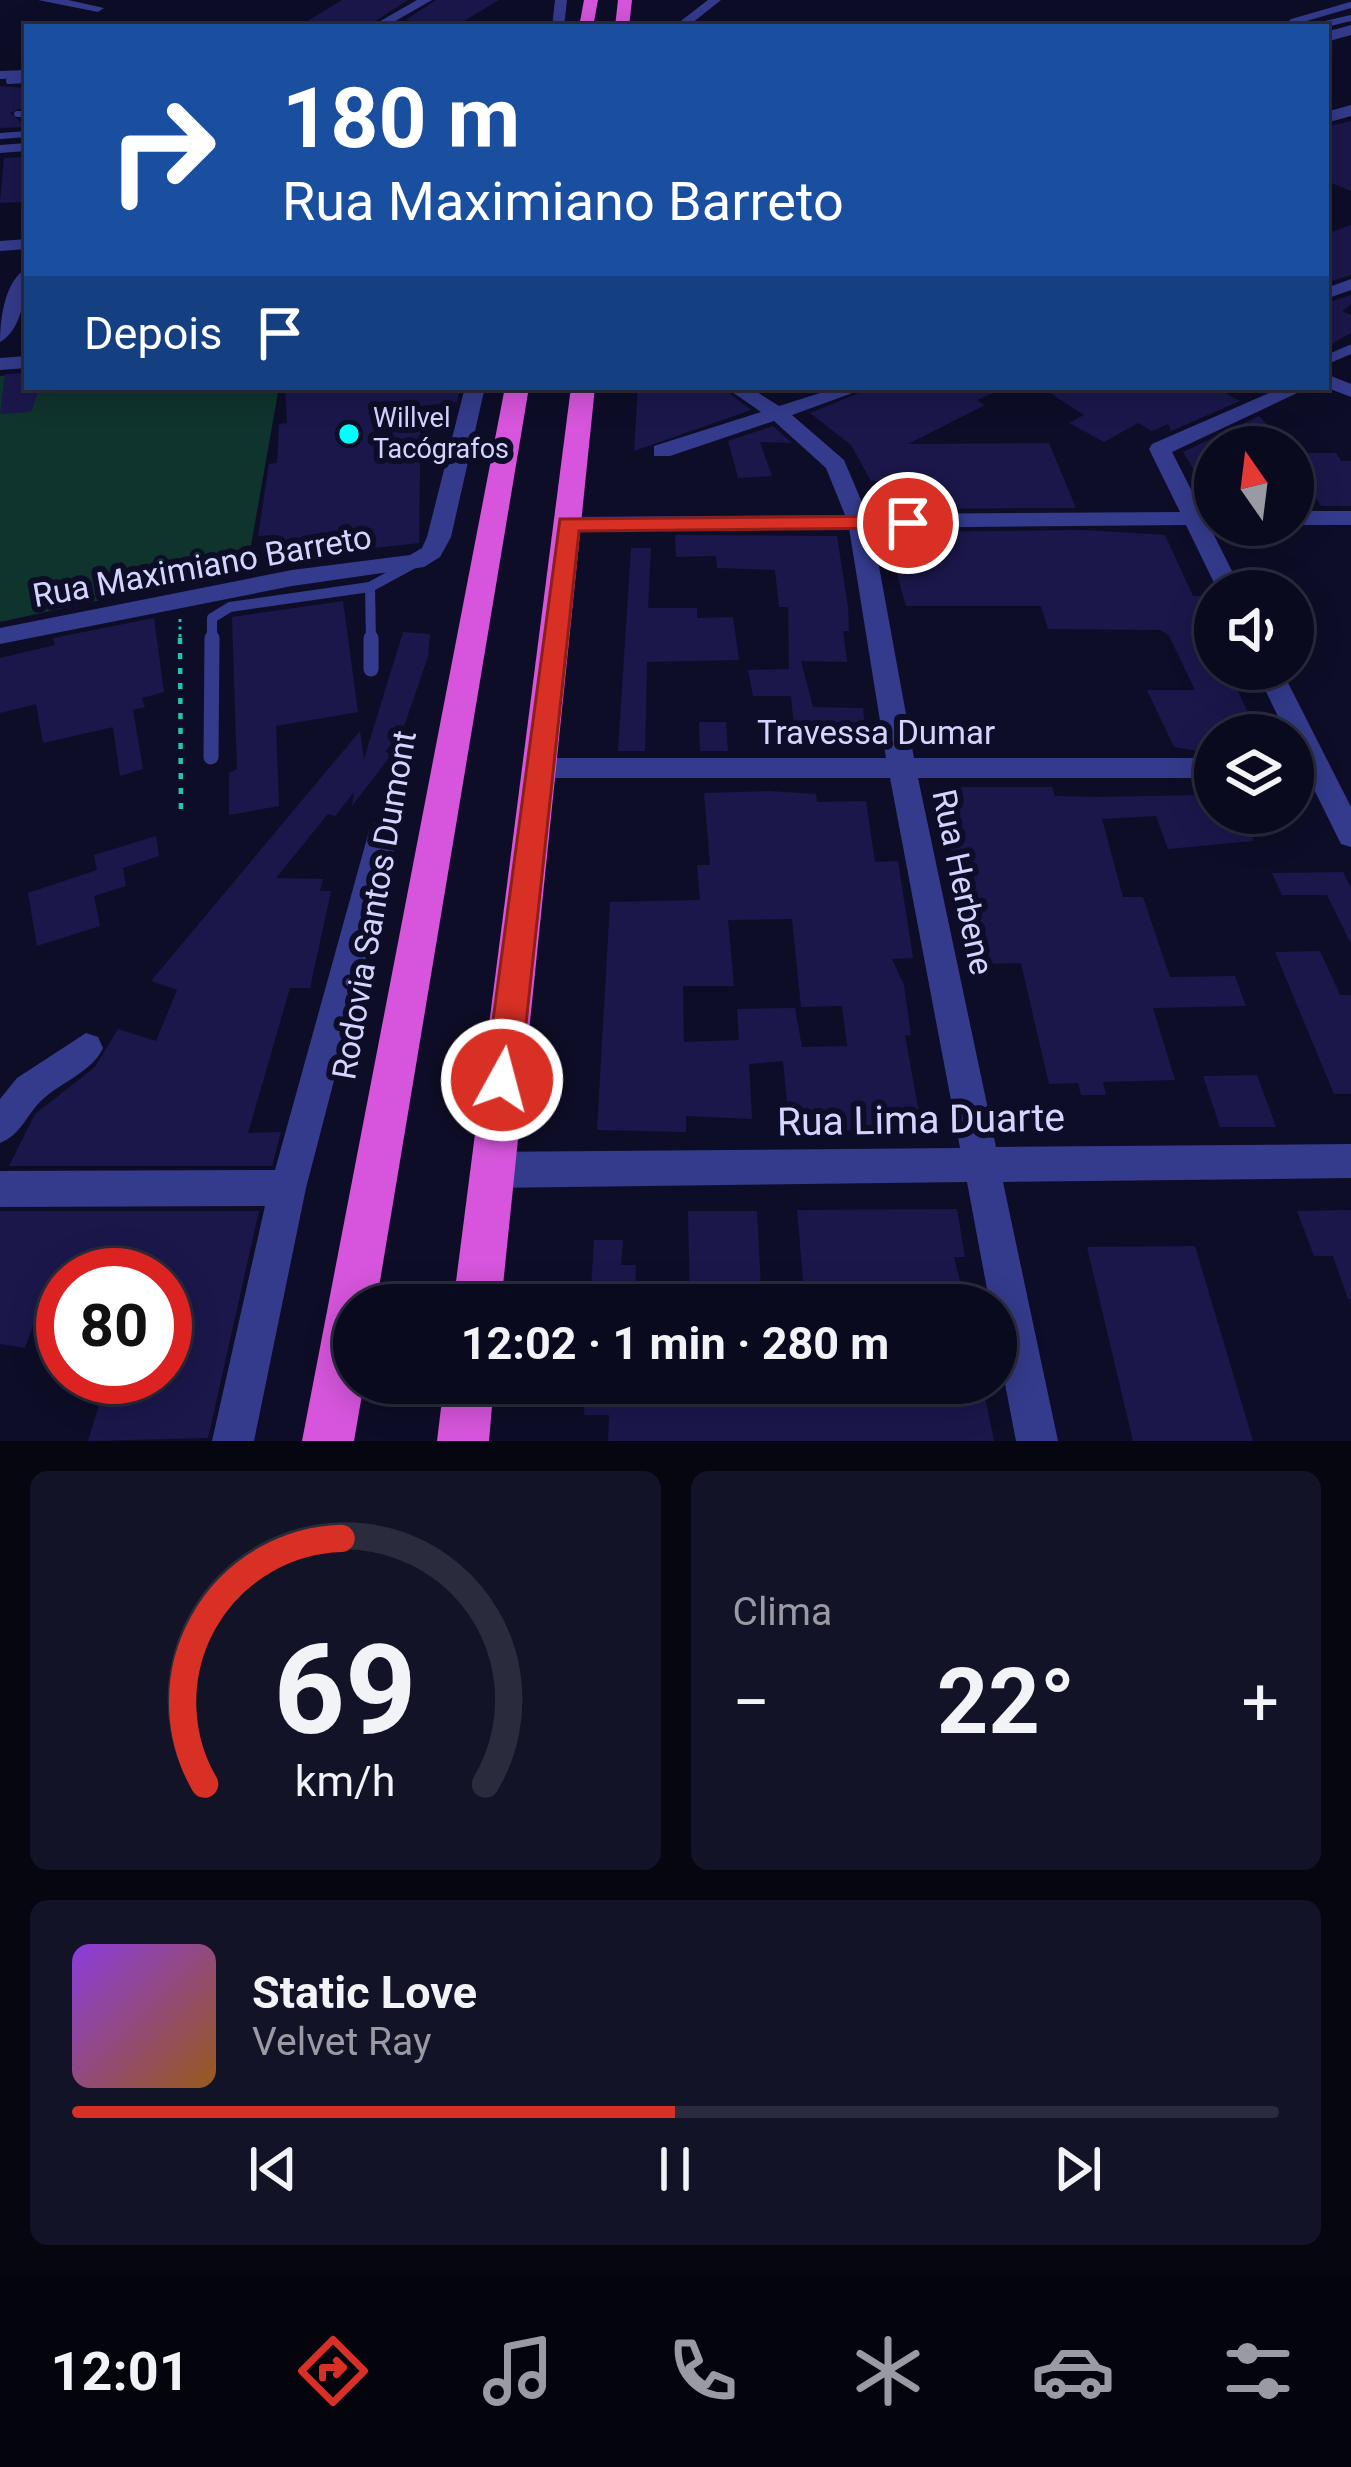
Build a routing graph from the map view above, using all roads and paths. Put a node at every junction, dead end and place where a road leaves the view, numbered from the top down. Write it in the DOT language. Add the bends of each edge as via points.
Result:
graph roads {
  1 [pos="44,0"];
  2 [pos="426,0"];
  3 [pos="715,0"];
  4 [pos="1351,5"];
  5 [pos="98,8"];
  6 [pos="382,24"];
  7 [pos="683,24"];
  8 [pos="1293,24"];
  9 [pos="24,280"];
  10 [pos="0,336"];
  11 [pos="474,390"];
  12 [pos="516,390"];
  13 [pos="584,390"];
  14 [pos="740,390"];
  15 [pos="851,390"];
  16 [pos="1293,390"];
  17 [pos="779,416"];
  18 [pos="1212,426"];
  19 [pos="1194,434"];
  20 [pos="662,452"];
  21 [pos="503,462"];
  22 [pos="458,463"];
  23 [pos="1194,502"];
  24 [pos="1194,518"];
  25 [pos="1314,518"];
  26 [pos="1351,518"];
  27 [pos="568,524"];
  28 [pos="860,524"];
  29 [pos="416,562"];
  30 [pos="370,587"];
  31 [pos="180,599"];
  32 [pos="0,636"];
  33 [pos="371,669"];
  34 [pos="211,757"];
  35 [pos="538,767"];
  36 [pos="1194,768"];
  37 [pos="902,769"];
  38 [pos="1314,781"];
  39 [pos="181,817"];
  40 [pos="384,831"];
  41 [pos="1351,836"];
  42 [pos="86,1048"];
  43 [pos="0,1126"];
  44 [pos="1351,1161"];
  45 [pos="985,1165"];
  46 [pos="492,1170"];
  47 [pos="288,1188"];
  48 [pos="0,1189"];
  49 [pos="479,1284"];
  50 [pos="467,1404"];
  51 [pos="233,1441"];
  52 [pos="328,1441"];
  53 [pos="463,1441"];
  54 [pos="1037,1441"];
  1 -- 5 [label="street"];
  2 -- 6 [label="street"];
  3 -- 7 [label="street"];
  4 -- 8 [label="lane"];
  9 -- 10 [label="street"];
  11 -- 22 [label="street"];
  12 -- 21 [label="highway, Rodovia Santos Dumont"];
  13 -- 27 [label="highway"];
  14 -- 17 [label="street, Rua Herbene"];
  15 -- 17 [label="street"];
  16 -- 18 [label="street"];
  17 -- 20 [label="street"];
  17 -- 28 [label="street, Rua Herbene" via="836,465"];
  19 -- 23 [label="street" via="1160,449"];
  21 -- 22 [label="street"];
  21 -- 52 [label="highway, Rodovia Santos Dumont"];
  22 -- 29 [label="street" via="439,538"];
  24 -- 28 [label="street"];
  25 -- 26 [label="street"];
  27 -- 28 [label="street"];
  27 -- 35 [label="highway"];
  28 -- 37 [label="street, Rua Herbene"];
  29 -- 30 [label="lane"];
  29 -- 31 [label="street, Rua Maximiano Barreto"];
  30 -- 33 [label="lane"];
  30 -- 34 [label="lane" via="230,607 212,618"];
  31 -- 32 [label="street, Rua Maximiano Barreto"];
  31 -- 39 [label="path"];
  35 -- 37 [label="street, Travessa Dumar"];
  35 -- 46 [label="highway"];
  36 -- 37 [label="street, Travessa Dumar"];
  37 -- 45 [label="street, Rua Herbene"];
  38 -- 41 [label="street"];
  40 -- 47 [label="street"];
  42 -- 43 [label="street" via="29,1089"];
  44 -- 45 [label="street, Rua Lima Duarte"];
  45 -- 46 [label="street, Rua Lima Duarte"];
  45 -- 54 [label="street, Rua Herbene"];
  46 -- 49 [label="highway"];
  47 -- 48 [label="street"];
  47 -- 51 [label="street"];
  50 -- 53 [label="highway"];
}
